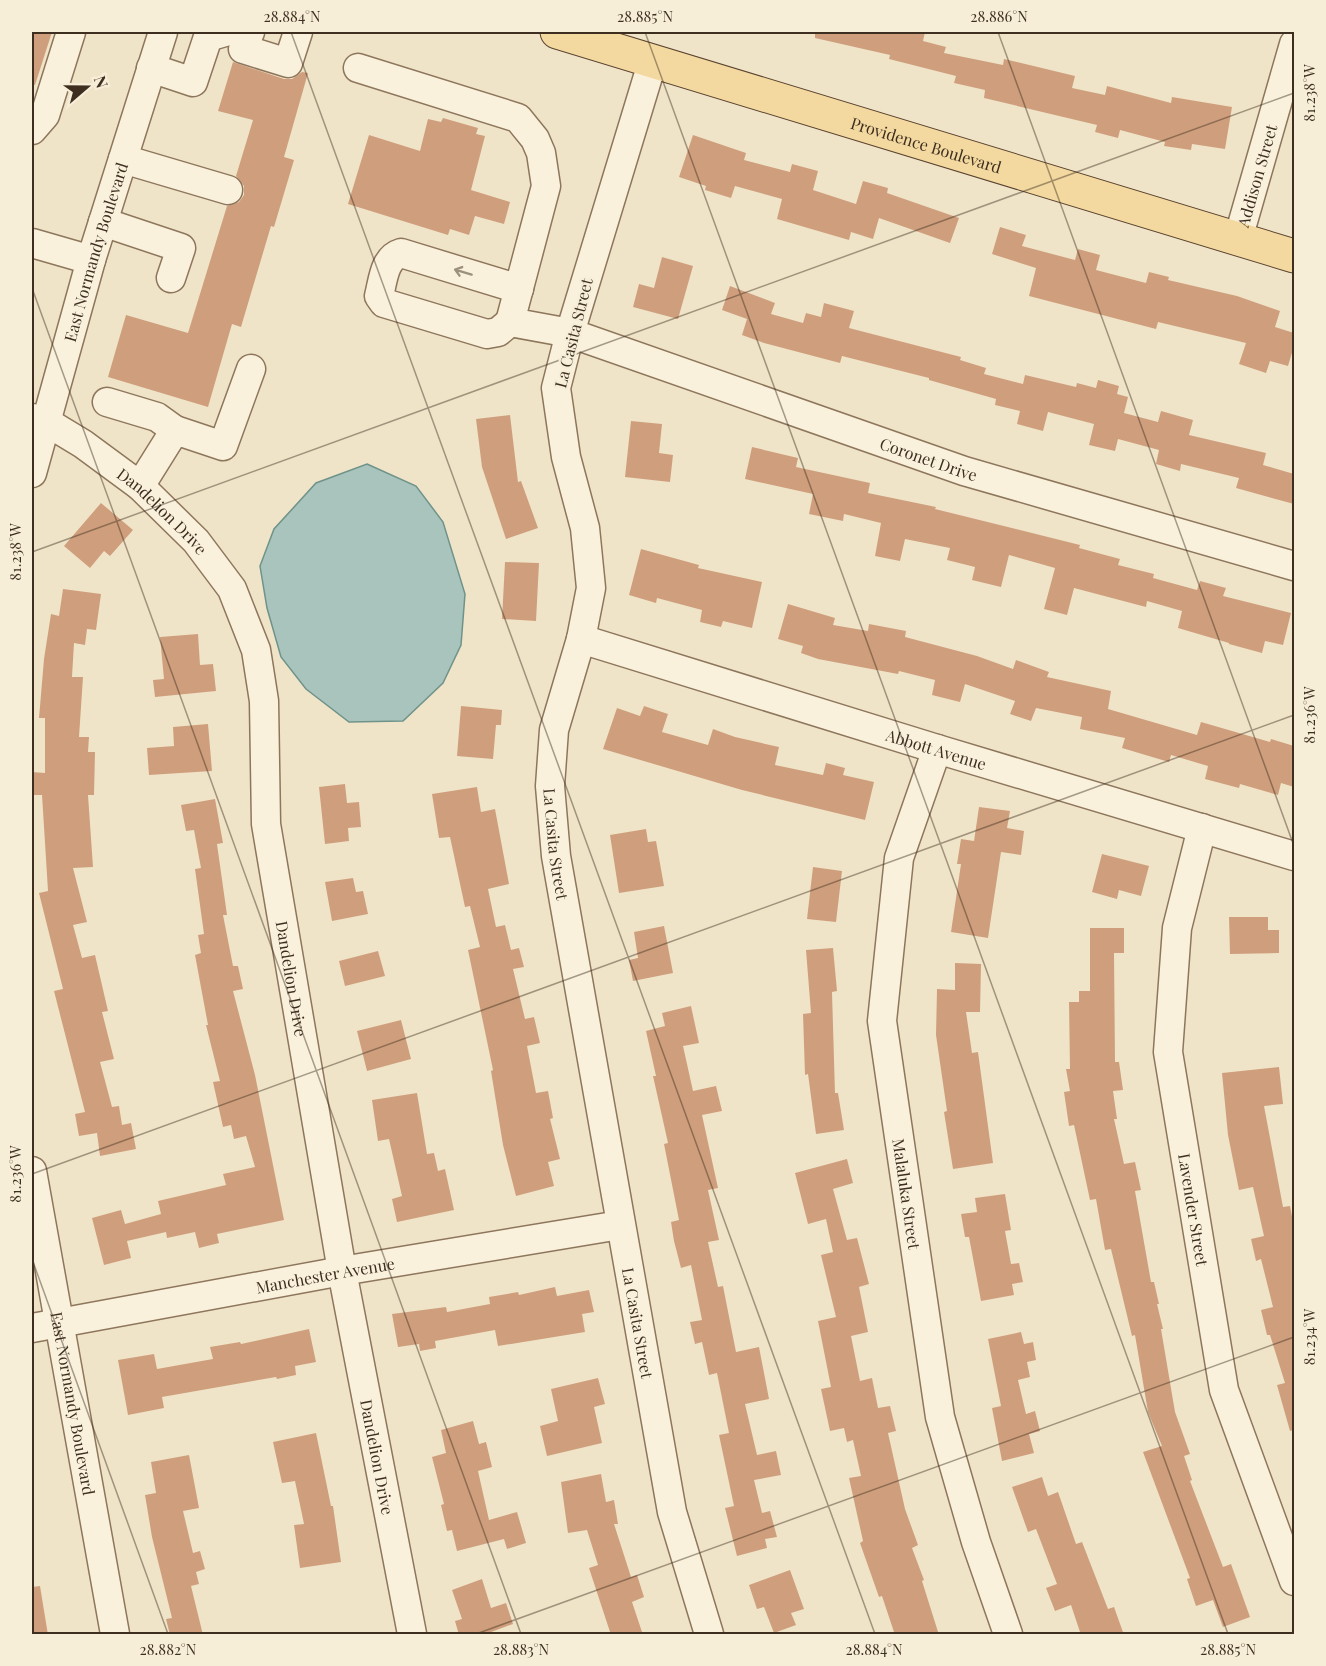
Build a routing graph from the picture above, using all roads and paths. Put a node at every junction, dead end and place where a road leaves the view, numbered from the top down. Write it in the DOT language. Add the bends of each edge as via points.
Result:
graph roads {
  1 [pos="56,32"];
  2 [pos="71,32"];
  3 [pos="163,32"];
  4 [pos="225,32"];
  5 [pos="250,32"];
  6 [pos="557,32"];
  7 [pos="294,33"];
  8 [pos="1294,44"];
  9 [pos="653,60"];
  10 [pos="151,68"];
  11 [pos="358,68"];
  12 [pos="32,100"];
  13 [pos="32,130"];
  14 [pos="123,159"];
  15 [pos="228,190"];
  16 [pos="103,222"];
  17 [pos="1238,238"];
  18 [pos="32,243"];
  19 [pos="1294,255"];
  20 [pos="91,260"];
  21 [pos="171,278"];
  22 [pos="519,288"];
  23 [pos="510,322"];
  24 [pos="570,333"];
  25 [pos="251,369"];
  26 [pos="107,402"];
  27 [pos="38,420"];
  28 [pos="175,430"];
  29 [pos="32,473"];
  30 [pos="140,486"];
  31 [pos="1294,566"];
  32 [pos="580,639"];
  33 [pos="937,749"];
  34 [pos="1202,828"];
  35 [pos="1294,856"];
  36 [pos="32,1171"];
  37 [pos="620,1225"];
  38 [pos="342,1271"];
  39 [pos="45,1326"];
  40 [pos="1294,1581"];
  41 [pos="115,1635"];
  42 [pos="412,1635"];
  43 [pos="709,1635"];
  44 [pos="1008,1635"];
  1 -- 12 [label="street"];
  2 -- 13 [label="street" via="45,115"];
  3 -- 10 [label="street, East Normandy Boulevard"];
  4 -- 10 [label="street" via="208,37 193,82"];
  5 -- 7 [label="street" via="243,49 288,63"];
  6 -- 9 [label="main road, Providence Boulevard"];
  8 -- 17 [label="street, Addison Street"];
  9 -- 17 [label="main road, Providence Boulevard"];
  9 -- 24 [label="street, La Casita Street"];
  10 -- 14 [label="street, East Normandy Boulevard"];
  11 -- 22 [label="street" via="518,118 535,139 546,186"];
  14 -- 15 [label="street"];
  14 -- 16 [label="street, East Normandy Boulevard"];
  16 -- 20 [label="street, East Normandy Boulevard"];
  16 -- 21 [label="street" via="181,248"];
  17 -- 19 [label="main road, Providence Boulevard"];
  18 -- 20 [label="street"];
  20 -- 27 [label="street, East Normandy Boulevard"];
  22 -- 23 [label="street"];
  22 -- 23 [label="street, one-way" via="401,253 388,262 379,296 384,303 487,334 498,332"];
  23 -- 24 [label="street, Coronet Drive"];
  24 -- 31 [label="street, Coronet Drive" via="964,471"];
  24 -- 32 [label="street, La Casita Street" via="556,388 566,457 586,538 591,588"];
  25 -- 28 [label="street" via="223,446"];
  26 -- 28 [label="street" via="157,417"];
  27 -- 29 [label="street, East Normandy Boulevard"];
  27 -- 30 [label="street, Dandelion Drive" via="83,444"];
  28 -- 30 [label="street"];
  30 -- 38 [label="street, Dandelion Drive" via="196,541 232,589 256,650 264,701 266,824"];
  32 -- 33 [label="street, Abbott Avenue"];
  32 -- 37 [label="street, La Casita Street" via="554,730 550,786 556,855"];
  33 -- 34 [label="street, Abbott Avenue"];
  33 -- 44 [label="street, Malaluka Street" via="899,858 882,1021 940,1417"];
  34 -- 35 [label="street, Abbott Avenue"];
  34 -- 40 [label="street, Lavender Street" via="1177,928 1168,1052 1224,1390"];
  36 -- 39 [label="street, East Normandy Boulevard"];
  37 -- 38 [label="street, Manchester Avenue"];
  37 -- 43 [label="street, La Casita Street" via="672,1512"];
  38 -- 39 [label="street, Manchester Avenue"];
  38 -- 42 [label="street, Dandelion Drive"];
  39 -- 41 [label="street, East Normandy Boulevard"];
}
